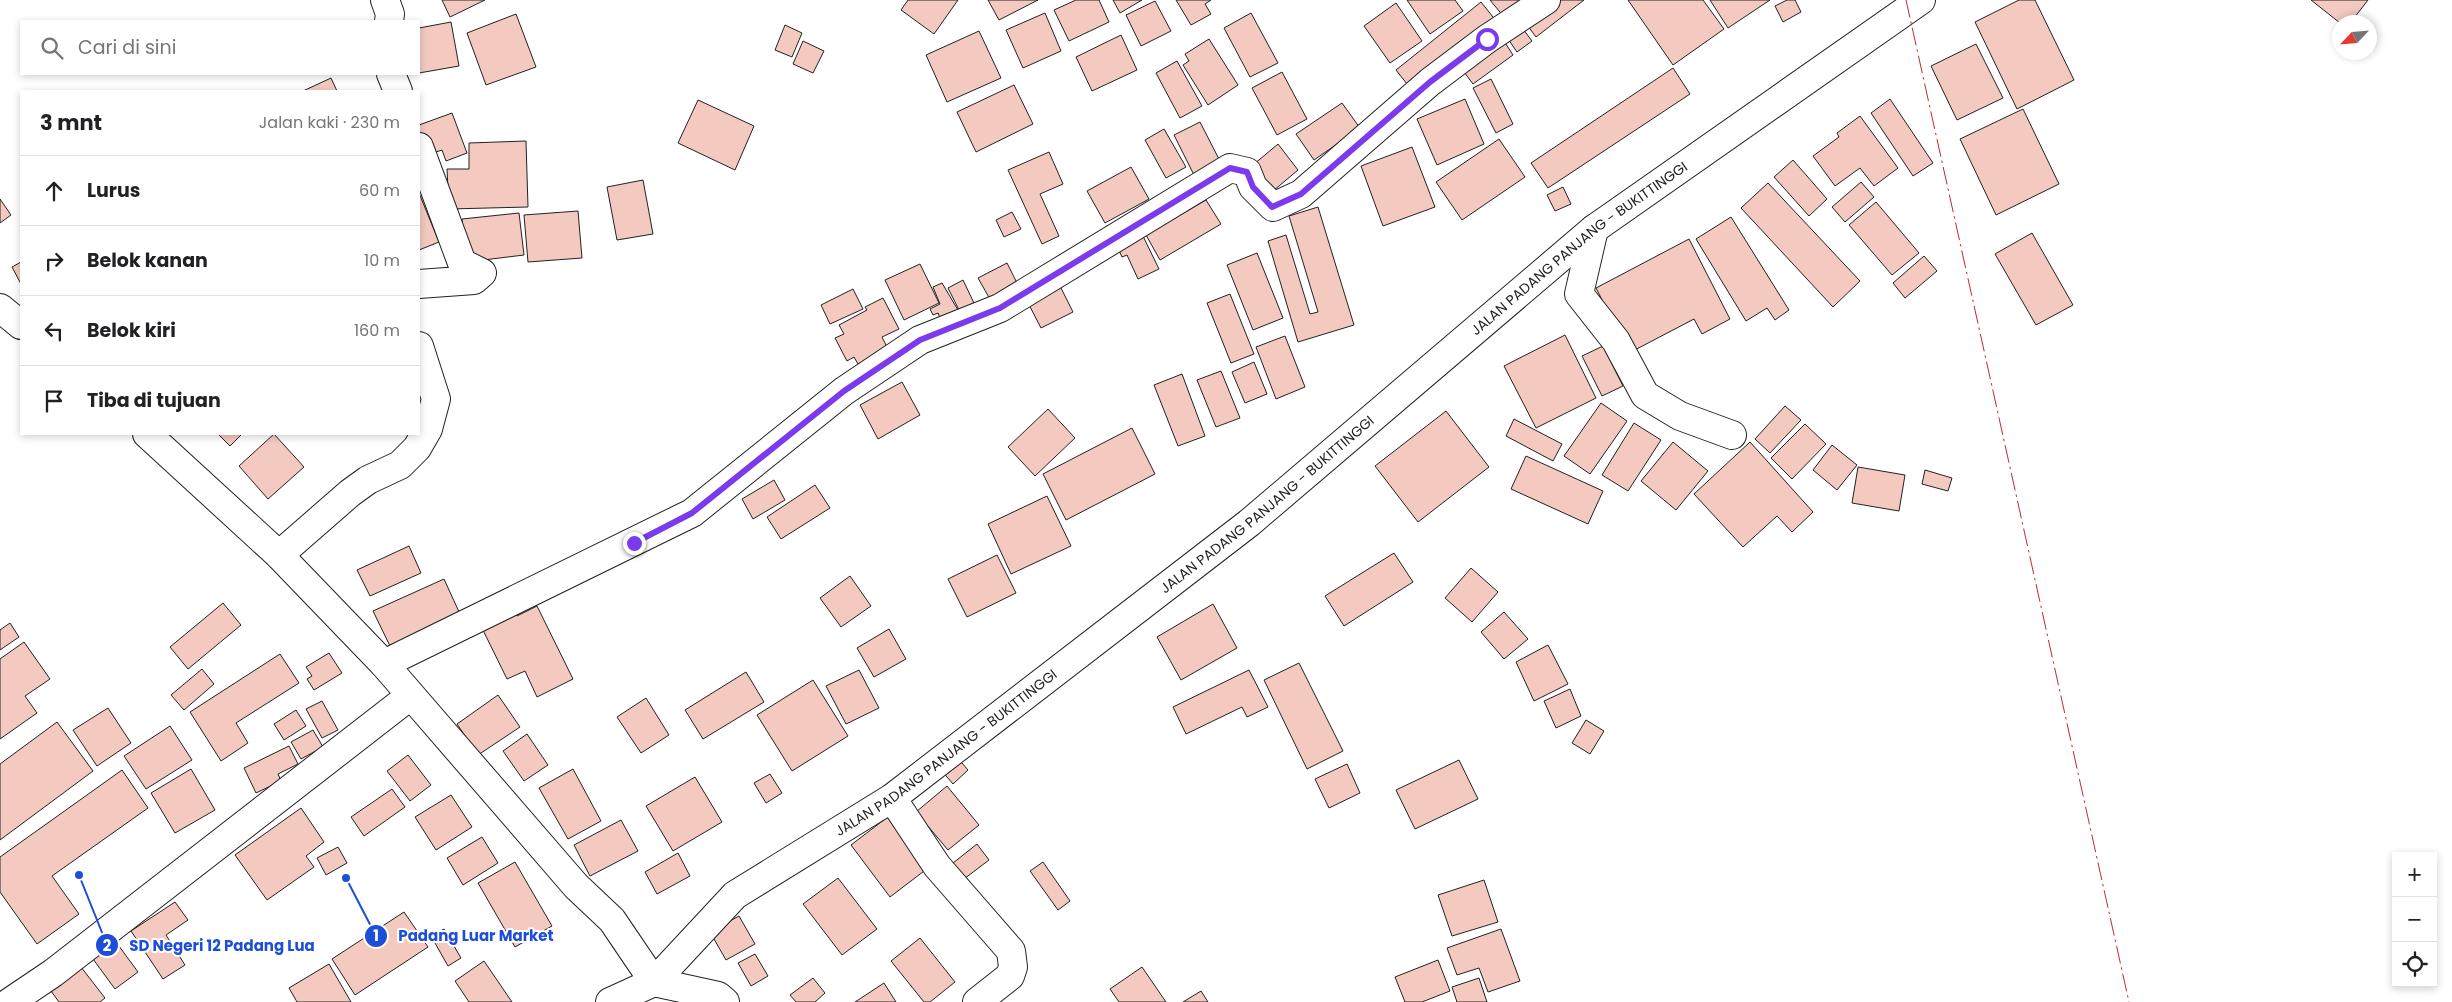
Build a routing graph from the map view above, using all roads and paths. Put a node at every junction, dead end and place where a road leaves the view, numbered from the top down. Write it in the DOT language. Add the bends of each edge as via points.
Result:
graph roads {
  1 [pos="385,0"];
  2 [pos="1546,0"];
  3 [pos="1921,0"];
  4 [pos="389,20"];
  5 [pos="391,75"];
  6 [pos="398,90"];
  7 [pos="420,150"];
  8 [pos="1594,229"];
  9 [pos="420,284"];
  10 [pos="0,308"];
  11 [pos="20,324"];
  12 [pos="420,349"];
  13 [pos="1732,434"];
  14 [pos="148,435"];
  15 [pos="278,555"];
  16 [pos="384,664"];
  17 [pos="410,696"];
  18 [pos="892,798"];
  19 [pos="654,982"];
  20 [pos="10,1002"];
  21 [pos="610,1002"];
  22 [pos="725,1002"];
  23 [pos="977,1002"];
  1 -- 4 [label="main road"];
  2 -- 16 [label="main road" via="1430,82 1301,194 1272,207 1253,187 1247,172 1230,168 1000,308 920,340 844,391 692,513"];
  3 -- 8 [label="main road, JALAN PADANG PANJANG - BUKITTINGGI"];
  5 -- 6 [label="main road"];
  7 -- 9 [label="main road" via="462,262 482,273 474,280"];
  8 -- 13 [label="main road" via="1579,294 1616,341 1645,395 1680,416"];
  8 -- 18 [label="main road, JALAN PADANG PANJANG - BUKITTINGGI" via="1249,523"];
  10 -- 11 [label="main road"];
  12 -- 15 [label="main road" via="436,399 428,429 417,448 400,465 368,480 350,493"];
  14 -- 15 [label="main road"];
  15 -- 16 [label="main road"];
  16 -- 17 [label="main road"];
  17 -- 19 [label="main road" via="576,886 612,920"];
  17 -- 20 [label="main road" via="53,973"];
  18 -- 19 [label="main road, JALAN PADANG PANJANG - BUKITTINGGI" via="735,895"];
  18 -- 23 [label="main road" via="936,866 1011,951 1013,967 1010,976"];
  19 -- 21 [label="main road, JALAN PADANG PANJANG - BUKITTINGGI"];
  19 -- 22 [label="main road" via="718,996"];
}
